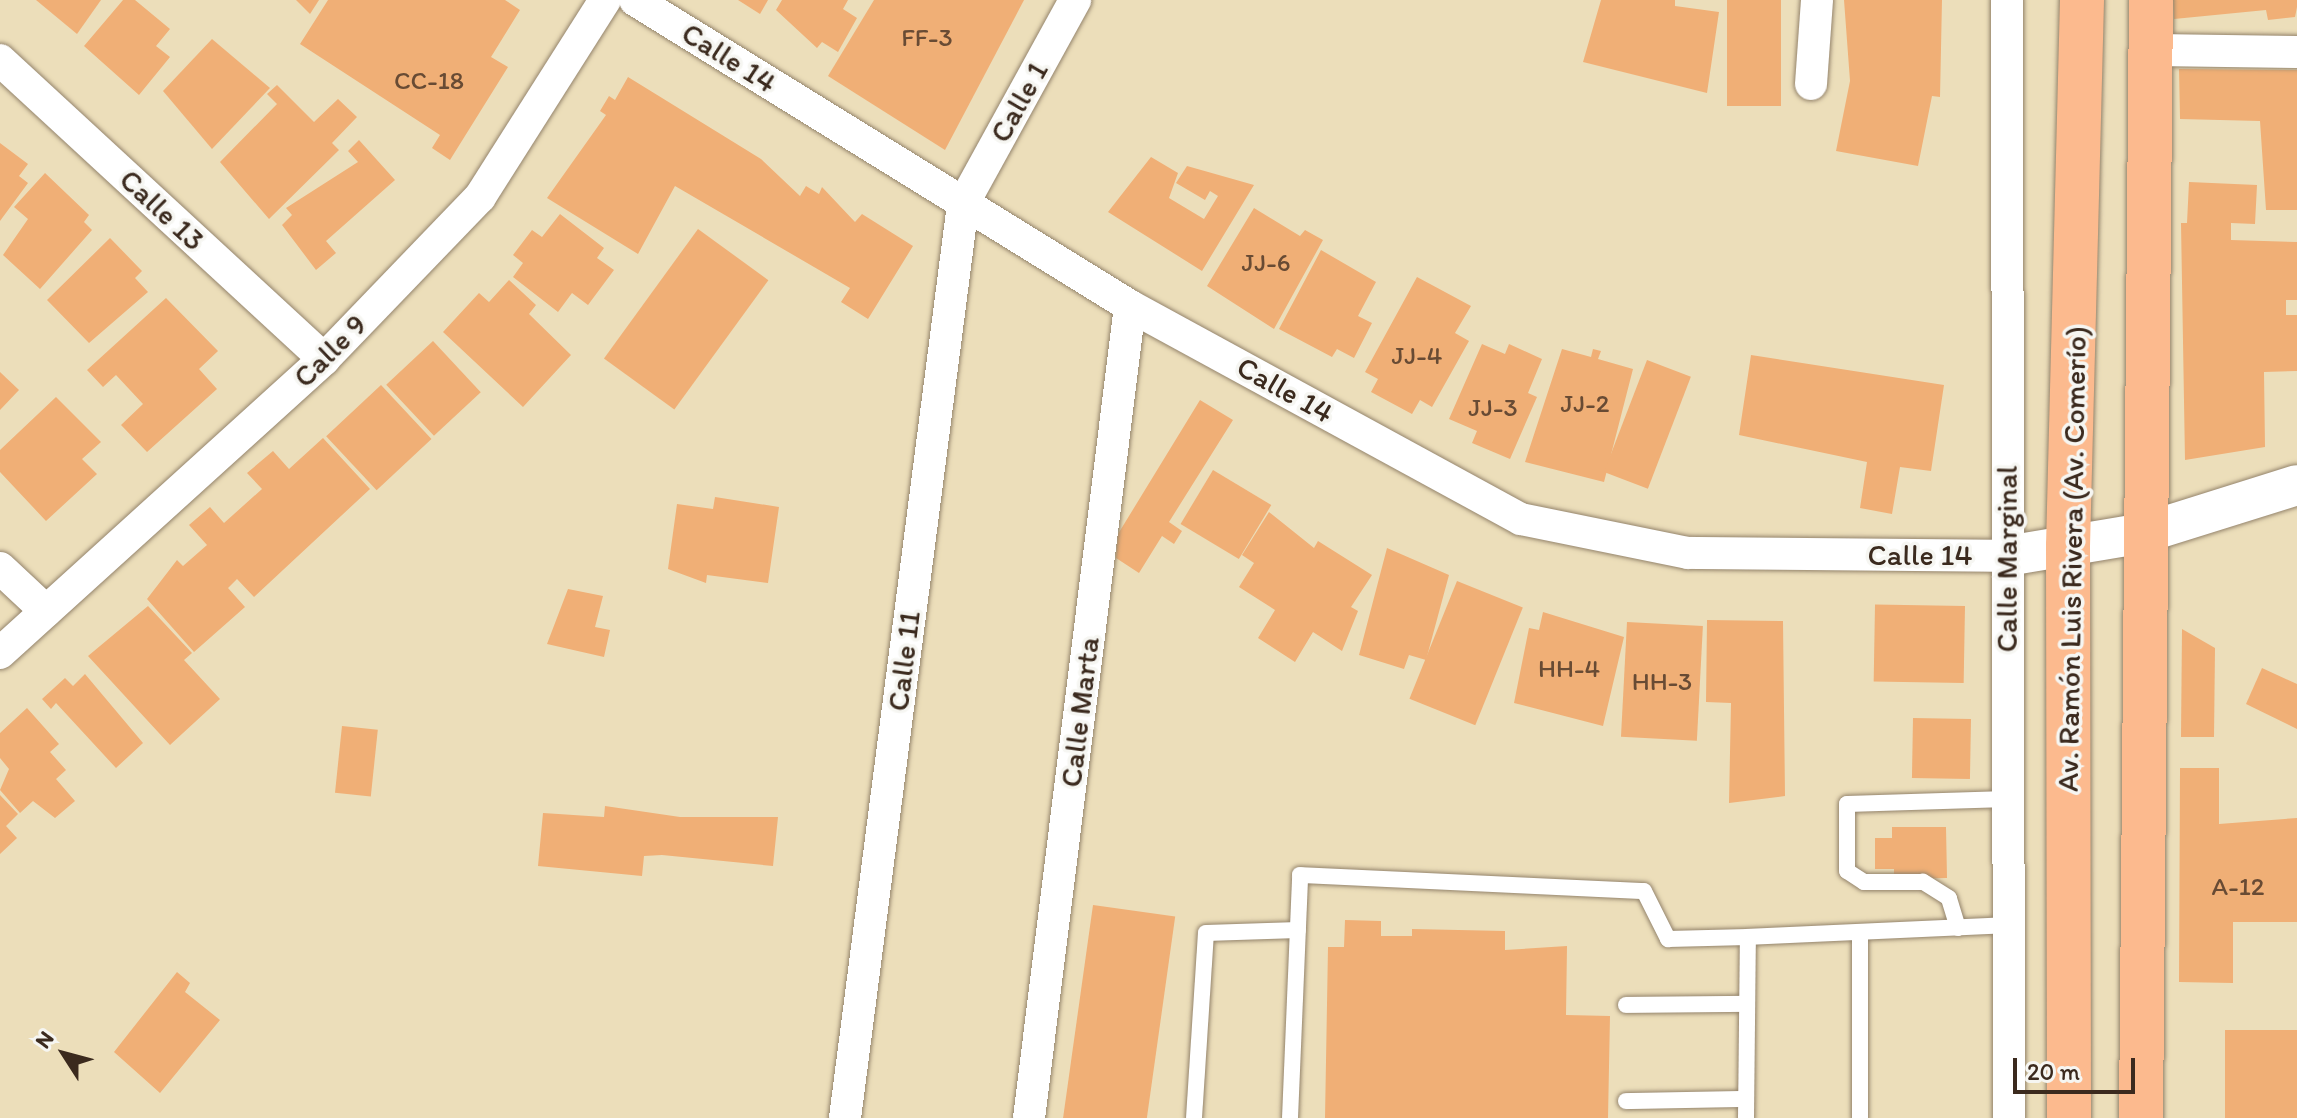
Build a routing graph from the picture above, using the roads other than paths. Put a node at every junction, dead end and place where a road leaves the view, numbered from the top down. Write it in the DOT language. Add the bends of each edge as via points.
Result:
graph roads {
  1 [pos="605,0"];
  2 [pos="635,0"];
  3 [pos="1075,0"];
  4 [pos="1817,0"];
  5 [pos="2007,0"];
  6 [pos="2082,0"];
  7 [pos="2151,0"];
  8 [pos="2154,50"];
  9 [pos="2297,52"];
  10 [pos="0,60"];
  11 [pos="1811,84"];
  12 [pos="963,204"];
  13 [pos="1130,306"];
  14 [pos="324,359"];
  15 [pos="2297,485"];
  16 [pos="2144,533"];
  17 [pos="2068,546"];
  18 [pos="2007,556"];
  19 [pos="0,568"];
  20 [pos="46,611"];
  21 [pos="0,653"];
  22 [pos="2007,799"];
  23 [pos="2008,925"];
  24 [pos="1958,928"];
  25 [pos="1298,930"];
  26 [pos="1860,932"];
  27 [pos="1748,937"];
  28 [pos="1747,1004"];
  29 [pos="1626,1005"];
  30 [pos="1746,1099"];
  31 [pos="1626,1101"];
  32 [pos="845,1118"];
  33 [pos="1029,1118"];
  34 [pos="1194,1118"];
  35 [pos="1290,1118"];
  36 [pos="1746,1118"];
  37 [pos="1860,1118"];
  38 [pos="2009,1118"];
  39 [pos="2069,1118"];
  40 [pos="2141,1118"];
  1 -- 14 [label="street, Calle 9" via="480,197"];
  2 -- 12 [label="street, Calle 14"];
  3 -- 12 [label="street, Calle 1"];
  4 -- 11 [label="street"];
  5 -- 18 [label="street, Calle Marginal"];
  6 -- 17 [label="main road, Av. Ramón Luis Rivera (Av. Comerío)"];
  7 -- 8 [label="main road"];
  8 -- 9 [label="street"];
  8 -- 16 [label="main road"];
  10 -- 14 [label="street, Calle 13"];
  12 -- 13 [label="street, Calle 14"];
  12 -- 32 [label="street, Calle 11"];
  13 -- 18 [label="street, Calle 14" via="1521,519 1688,553"];
  13 -- 33 [label="street, Calle Marta"];
  14 -- 20 [label="street, Calle 9"];
  15 -- 16 [label="street"];
  16 -- 17 [label="street"];
  16 -- 40 [label="main road"];
  17 -- 18 [label="street"];
  17 -- 39 [label="main road, Av. Ramón Luis Rivera (Av. Comerío)"];
  18 -- 22 [label="street, Calle Marginal"];
  19 -- 20 [label="street"];
  20 -- 21 [label="street, Calle 9"];
  22 -- 23 [label="street, Calle Marginal"];
  22 -- 24 [label="lane" via="1847,804 1847,871 1864,882 1923,882 1949,898"];
  23 -- 24 [label="lane"];
  23 -- 38 [label="street, Calle Marginal"];
  24 -- 26 [label="lane"];
  25 -- 27 [label="lane" via="1300,875 1644,891 1668,939"];
  25 -- 34 [label="lane" via="1206,933"];
  25 -- 35 [label="lane"];
  26 -- 27 [label="lane"];
  26 -- 37 [label="lane"];
  27 -- 28 [label="lane"];
  28 -- 29 [label="lane"];
  28 -- 30 [label="lane"];
  30 -- 31 [label="lane"];
  30 -- 36 [label="lane"];
}
